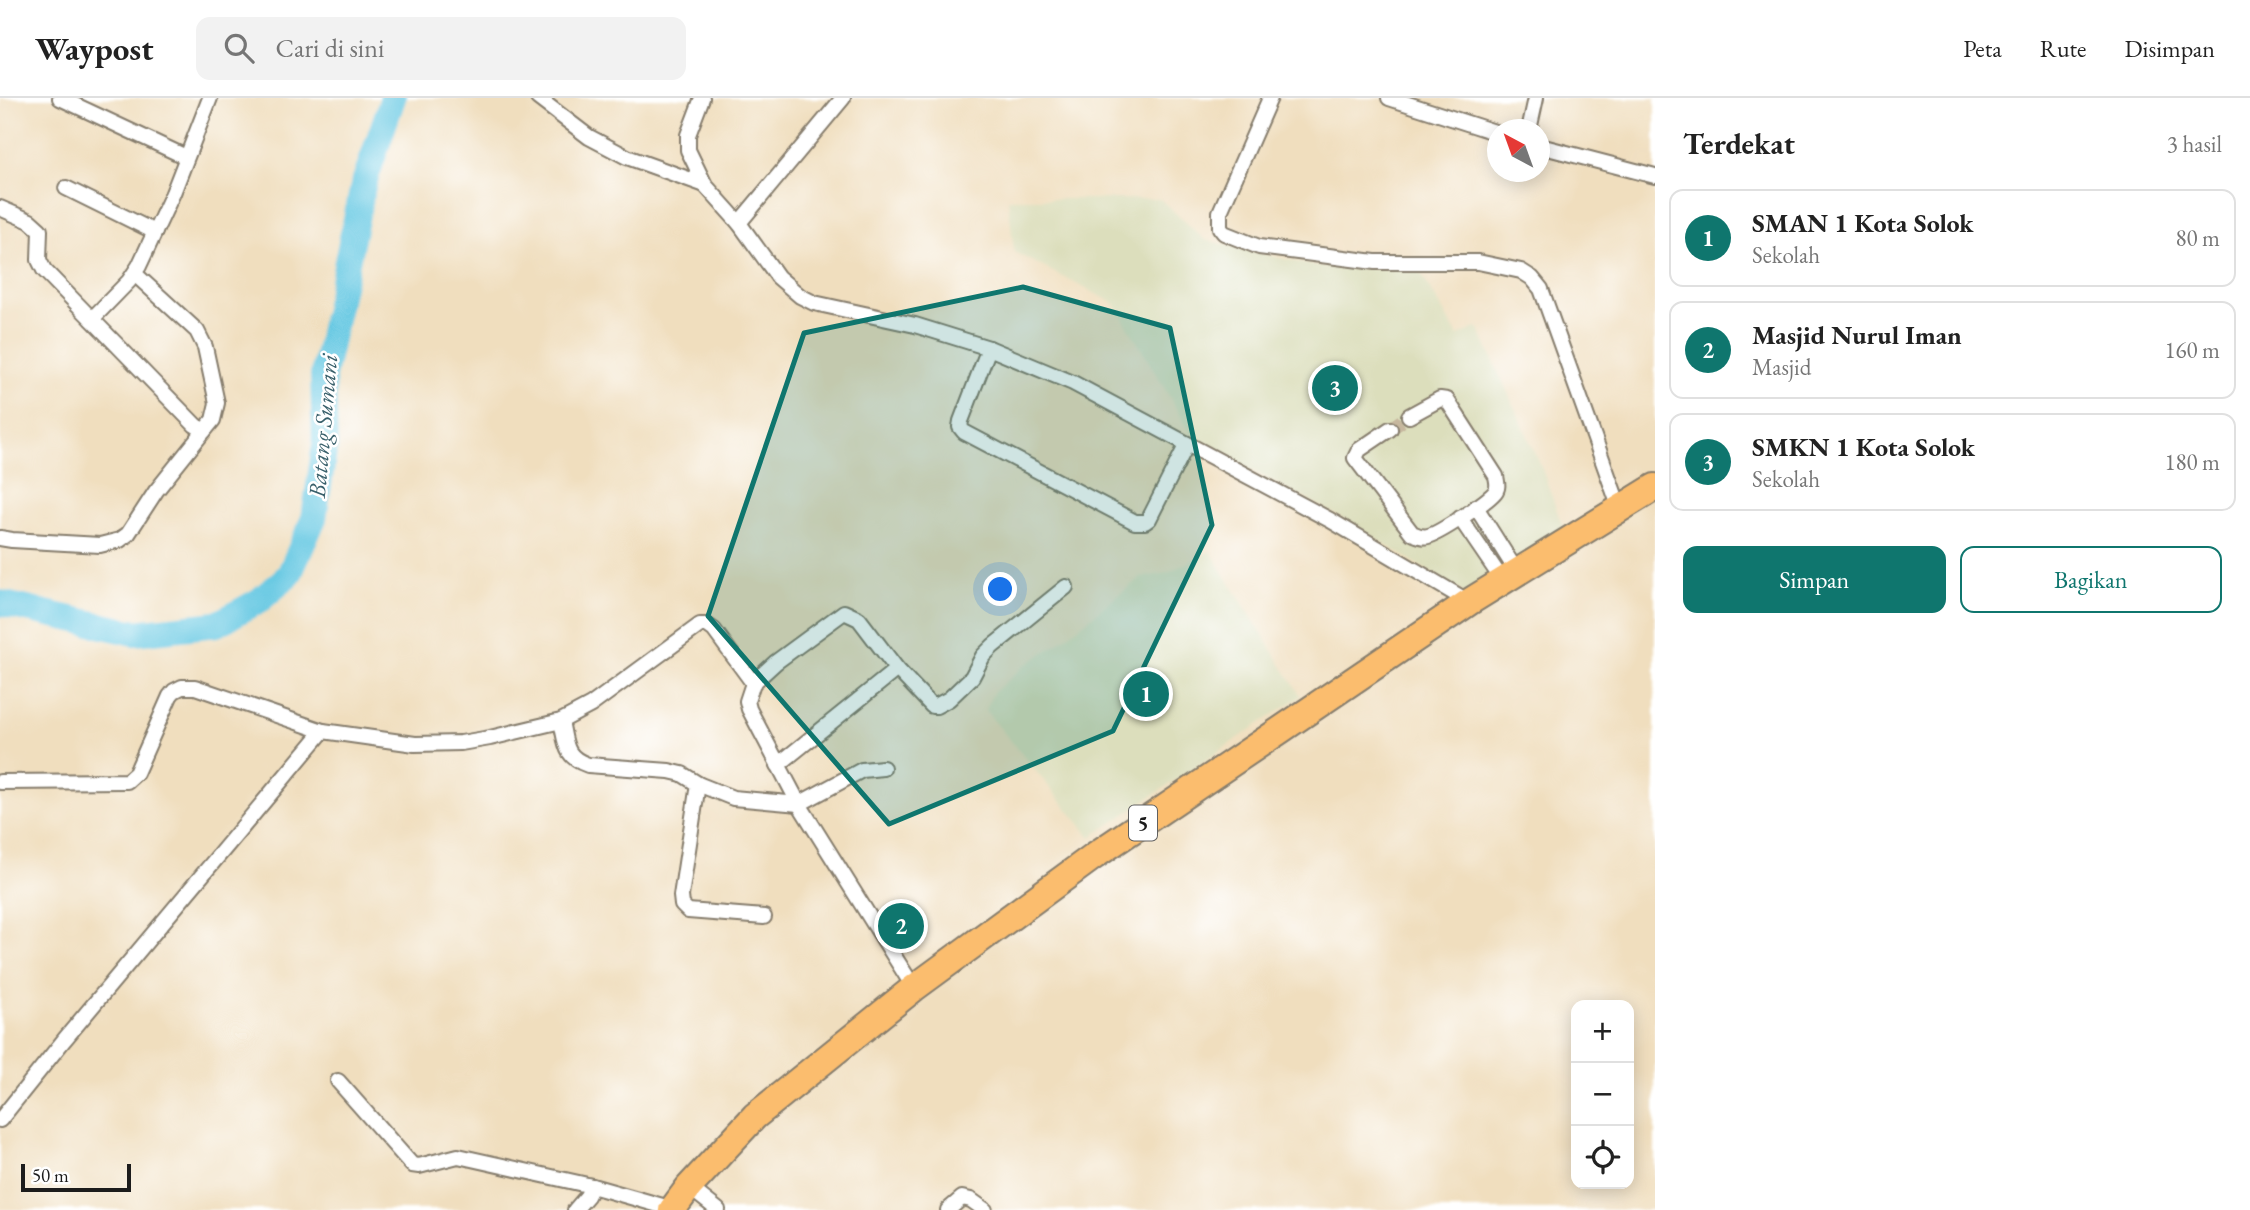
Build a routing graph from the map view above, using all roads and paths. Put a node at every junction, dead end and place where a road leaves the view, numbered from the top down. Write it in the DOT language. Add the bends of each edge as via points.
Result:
graph roads {
  1 [pos="60,98"];
  2 [pos="210,98"];
  3 [pos="538,98"];
  4 [pos="702,98"];
  5 [pos="843,98"];
  6 [pos="1270,98"];
  7 [pos="1390,98"];
  8 [pos="1536,98"];
  9 [pos="1531,119"];
  10 [pos="1487,130"];
  11 [pos="1550,149"];
  12 [pos="186,157"];
  13 [pos="1655,176"];
  14 [pos="705,185"];
  15 [pos="66,188"];
  16 [pos="0,208"];
  17 [pos="739,223"];
  18 [pos="155,232"];
  19 [pos="135,274"];
  20 [pos="92,319"];
  21 [pos="989,348"];
  22 [pos="1409,416"];
  23 [pos="1390,429"];
  24 [pos="204,431"];
  25 [pos="1187,444"];
  26 [pos="1655,487"];
  27 [pos="1476,507"];
  28 [pos="1620,509"];
  29 [pos="1460,518"];
  30 [pos="0,538"];
  31 [pos="1510,577"];
  32 [pos="1066,587"];
  33 [pos="1469,602"];
  34 [pos="897,669"];
  35 [pos="753,683"];
  36 [pos="561,721"];
  37 [pos="323,731"];
  38 [pos="778,765"];
  39 [pos="883,768"];
  40 [pos="0,782"];
  41 [pos="698,784"];
  42 [pos="799,804"];
  43 [pos="764,917"];
  44 [pos="914,988"];
  45 [pos="338,1080"];
  46 [pos="0,1120"];
  47 [pos="592,1185"];
  48 [pos="689,1187"];
  49 [pos="672,1209"];
  50 [pos="575,1210"];
  51 [pos="718,1210"];
  52 [pos="948,1210"];
  53 [pos="985,1210"];
  1 -- 12 [label="street"];
  2 -- 12 [label="street"];
  3 -- 14 [label="street" via="589,137"];
  4 -- 14 [label="street" via="688,135 688,149"];
  5 -- 17 [label="street"];
  6 -- 28 [label="street" via="1220,212 1224,233 1271,249 1375,262 1478,262 1521,271 1532,278 1541,289"];
  7 -- 10 [label="street"];
  8 -- 9 [label="street"];
  11 -- 13 [label="street"];
  12 -- 18 [label="street"];
  14 -- 17 [label="street"];
  15 -- 18 [label="street"];
  16 -- 20 [label="street" via="30,220 40,230 40,265"];
  17 -- 21 [label="street" via="778,278 814,303 915,325"];
  18 -- 19 [label="street"];
  19 -- 20 [label="street"];
  19 -- 24 [label="street" via="197,331 205,347 217,404 214,420"];
  20 -- 24 [label="street"];
  21 -- 25 [label="street" via="1073,383"];
  21 -- 25 [label="street" via="961,421 964,432 1135,522 1149,519"];
  22 -- 27 [label="street" via="1440,399 1449,403 1497,481 1494,493"];
  23 -- 29 [label="street" via="1354,458 1406,527 1419,536 1430,536"];
  24 -- 30 [label="street" via="120,540 100,545"];
  25 -- 33 [label="street" via="1330,520"];
  26 -- 28 [label="highway, 5"];
  27 -- 29 [label="street"];
  27 -- 31 [label="street"];
  28 -- 31 [label="highway, 5"];
  29 -- 31 [label="street"];
  31 -- 33 [label="highway, 5"];
  32 -- 34 [label="street" via="987,652 972,677 936,706 926,702"];
  33 -- 44 [label="highway, 5" via="1094,856"];
  34 -- 35 [label="street" via="859,619 844,612"];
  34 -- 38 [label="street"];
  35 -- 36 [label="street" via="715,630 700,625 591,705"];
  35 -- 38 [label="street" via="749,709"];
  36 -- 37 [label="street" via="449,743 401,743"];
  36 -- 41 [label="street" via="567,749 580,763 669,771"];
  37 -- 40 [label="street" via="221,695 182,687 170,696 132,778 120,782"];
  37 -- 46 [label="street"];
  38 -- 42 [label="street"];
  39 -- 42 [label="street" via="862,770"];
  41 -- 42 [label="street" via="733,798"];
  41 -- 43 [label="street" via="682,905 688,911"];
  42 -- 44 [label="street"];
  44 -- 48 [label="highway, 5" via="755,1116"];
  45 -- 47 [label="street" via="412,1164 458,1156"];
  47 -- 49 [label="street"];
  47 -- 50 [label="street"];
  48 -- 49 [label="highway, 5"];
  48 -- 51 [label="street"];
  52 -- 53 [label="street" via="962,1198"];
}
